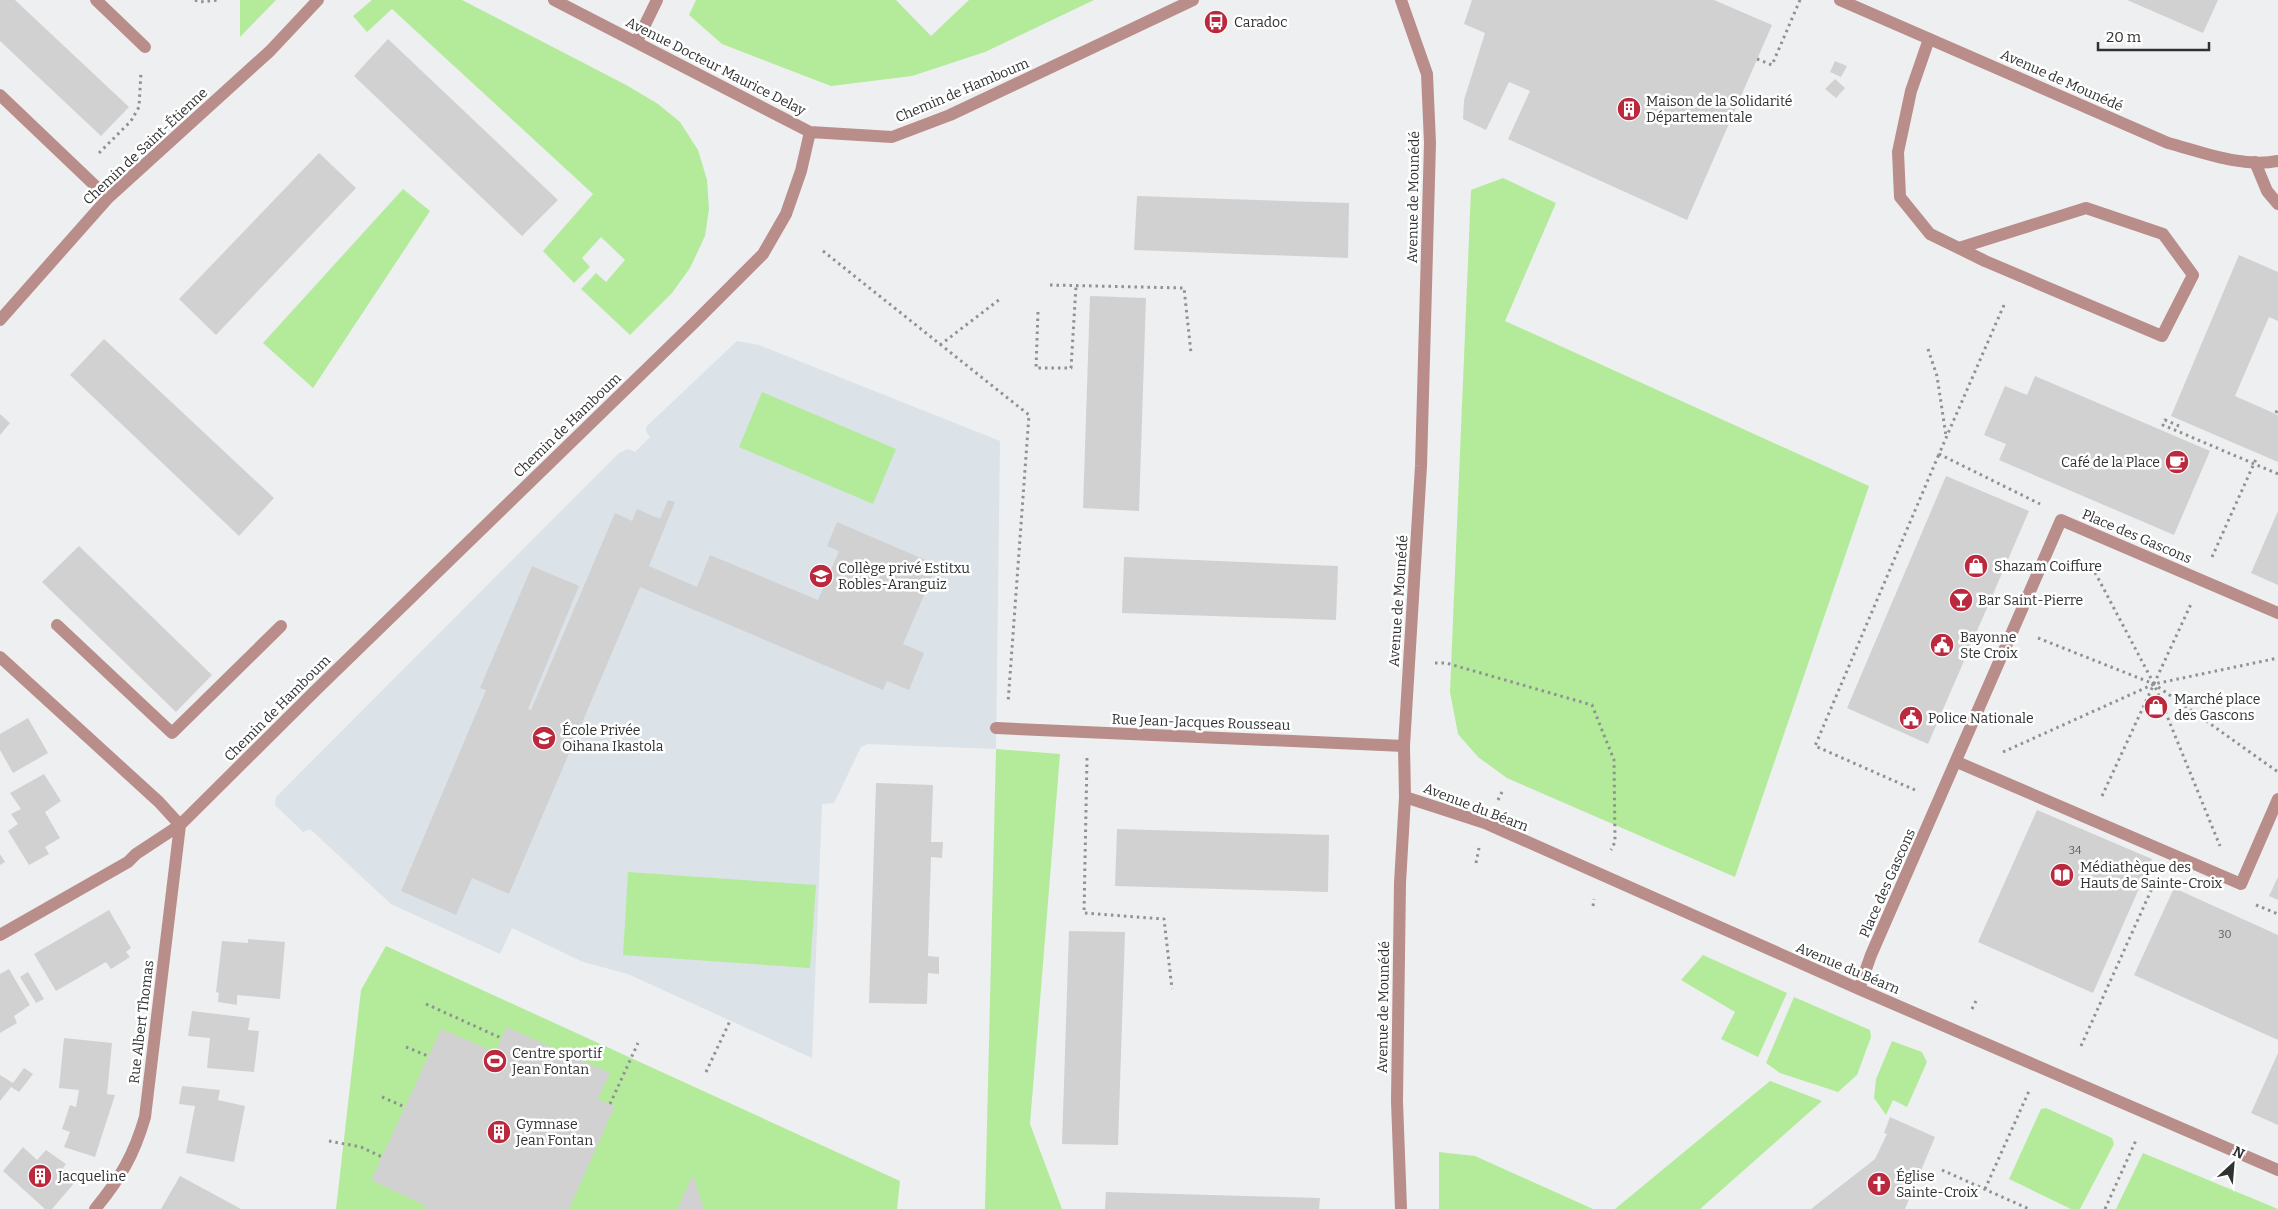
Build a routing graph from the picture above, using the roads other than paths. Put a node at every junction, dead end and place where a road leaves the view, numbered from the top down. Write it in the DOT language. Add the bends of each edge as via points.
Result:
graph roads {
  1 [pos="96,0"];
  2 [pos="318,0"];
  3 [pos="554,0"];
  4 [pos="657,0"];
  5 [pos="1194,0"];
  6 [pos="1402,0"];
  7 [pos="1840,0"];
  8 [pos="1929,39"];
  9 [pos="637,41"];
  10 [pos="144,47"];
  11 [pos="0,95"];
  12 [pos="810,132"];
  13 [pos="2278,161"];
  14 [pos="2255,162"];
  15 [pos="108,198"];
  16 [pos="2278,204"];
  17 [pos="1959,248"];
  18 [pos="0,320"];
  19 [pos="2278,613"];
  20 [pos="57,625"];
  21 [pos="282,626"];
  22 [pos="0,657"];
  23 [pos="996,728"];
  24 [pos="1404,746"];
  25 [pos="1957,762"];
  26 [pos="1405,797"];
  27 [pos="2278,799"];
  28 [pos="180,826"];
  29 [pos="0,935"];
  30 [pos="1858,989"];
  31 [pos="2278,1170"];
  32 [pos="95,1209"];
  33 [pos="1401,1209"];
  1 -- 10 [label="street"];
  2 -- 15 [label="street, Chemin de Saint-Étienne" via="270,51"];
  3 -- 9 [label="street, Avenue Docteur Maurice Delay"];
  4 -- 9 [label="street"];
  5 -- 12 [label="street, Chemin de Hamboum" via="950,115 892,137"];
  6 -- 24 [label="street, Avenue de Mounédé" via="1427,74 1430,143 1421,466"];
  7 -- 8 [label="street, Avenue de Mounédé"];
  8 -- 14 [label="street, Avenue de Mounédé" via="2168,143"];
  8 -- 17 [label="street" via="1911,91 1898,152 1900,197 1930,234"];
  9 -- 12 [label="street, Avenue Docteur Maurice Delay"];
  11 -- 15 [label="street"];
  12 -- 28 [label="street, Chemin de Hamboum" via="786,214 763,254"];
  13 -- 14 [label="street, Avenue de Mounédé"];
  14 -- 16 [label="street" via="2266,192"];
  15 -- 18 [label="street, Chemin de Saint-Étienne"];
  17 -- 17 [label="street" via="2086,208 2163,234 2192,276 2162,336"];
  19 -- 25 [label="street, Place des Gascons" via="2061,520"];
  20 -- 21 [label="street" via="172,733"];
  22 -- 28 [label="street"];
  23 -- 24 [label="street, Rue Jean-Jacques Rousseau"];
  24 -- 26 [label="street, Avenue de Mounédé"];
  25 -- 27 [label="street" via="2242,884"];
  25 -- 30 [label="street, Place des Gascons"];
  26 -- 30 [label="street, Avenue du Béarn" via="1485,823"];
  26 -- 33 [label="street, Avenue de Mounédé" via="1400,884 1397,1101"];
  28 -- 29 [label="street, Chemin de Hamboum" via="128,862"];
  28 -- 32 [label="street, Rue Albert Thomas" via="145,1117 137,1145 123,1172"];
  30 -- 31 [label="street, Avenue du Béarn"];
}
